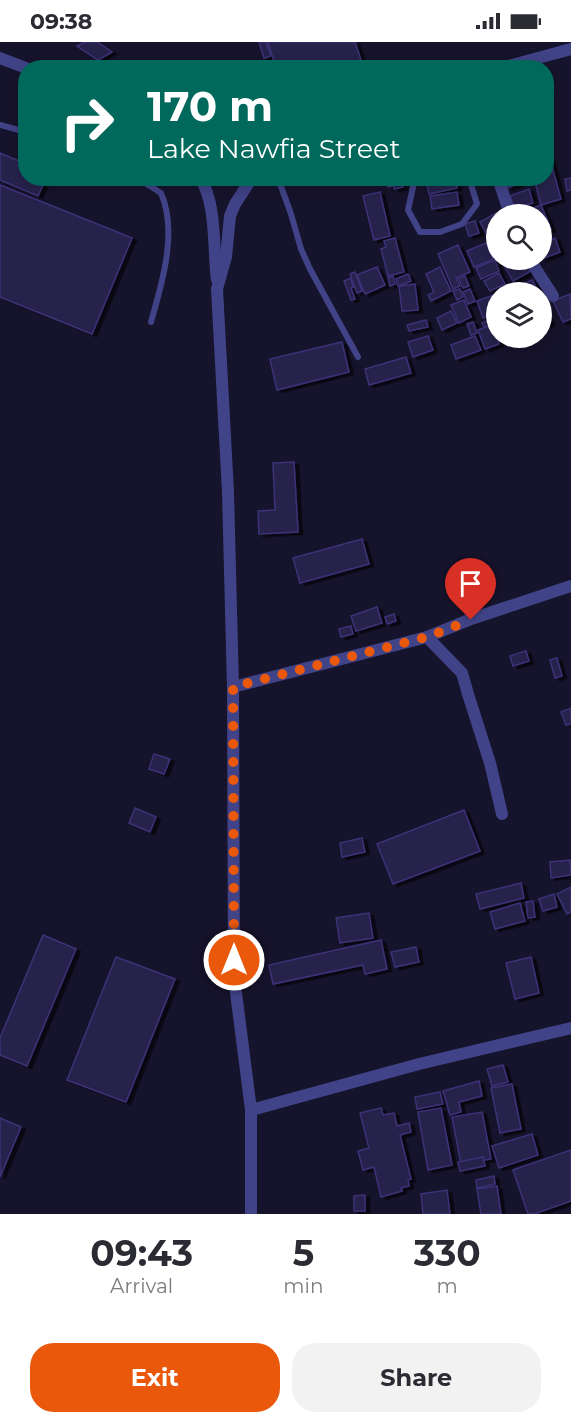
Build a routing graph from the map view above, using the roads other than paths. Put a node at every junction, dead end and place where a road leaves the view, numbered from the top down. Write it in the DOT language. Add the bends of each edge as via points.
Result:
graph roads {
  1 [pos="571,49"];
  2 [pos="0,58"];
  3 [pos="530,60"];
  4 [pos="18,65"];
  5 [pos="0,125"];
  6 [pos="18,130"];
  7 [pos="149,186"];
  8 [pos="204,186"];
  9 [pos="247,186"];
  10 [pos="281,186"];
  11 [pos="414,186"];
  12 [pos="471,186"];
  13 [pos="501,186"];
  14 [pos="507,204"];
  15 [pos="536,270"];
  16 [pos="217,289"];
  17 [pos="553,296"];
  18 [pos="151,322"];
  19 [pos="358,357"];
  20 [pos="571,586"];
  21 [pos="427,637"];
  22 [pos="233,687"];
  23 [pos="502,814"];
  24 [pos="571,1028"];
  25 [pos="251,1110"];
  26 [pos="251,1214"];
  1 -- 3 [label="street"];
  2 -- 4 [label="street"];
  5 -- 6 [label="lane"];
  7 -- 18 [label="lane" via="161,193 168,238 166,268"];
  8 -- 16 [label="street"];
  9 -- 16 [label="street" via="230,216 226,257"];
  10 -- 19 [label="lane" via="310,269"];
  11 -- 12 [label="lane" via="408,210 420,232 440,232 462,224 477,204"];
  13 -- 14 [label="street"];
  15 -- 17 [label="street"];
  16 -- 22 [label="street"];
  20 -- 21 [label="street"];
  21 -- 22 [label="street"];
  21 -- 23 [label="street" via="462,673"];
  22 -- 25 [label="street" via="234,977"];
  24 -- 25 [label="street"];
  25 -- 26 [label="street"];
}
